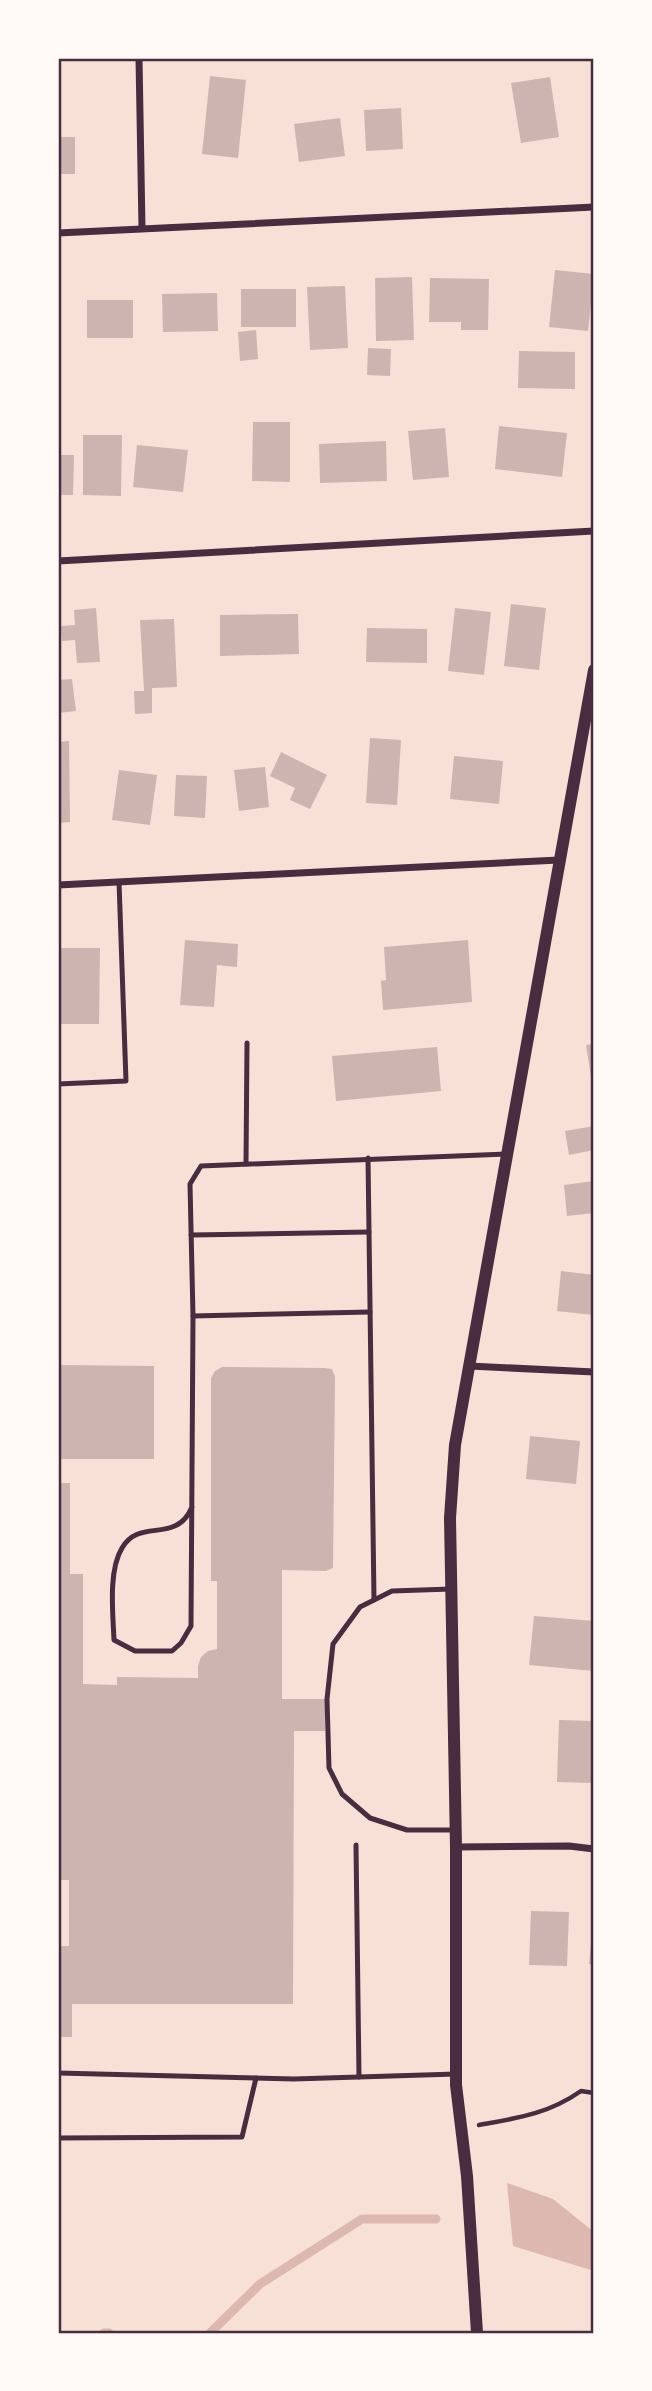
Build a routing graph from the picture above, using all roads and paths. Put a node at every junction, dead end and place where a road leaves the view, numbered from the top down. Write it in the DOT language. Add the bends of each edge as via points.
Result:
graph roads {
  1 [pos="139,58"];
  2 [pos="594,206"];
  3 [pos="142,228"];
  4 [pos="58,233"];
  5 [pos="594,531"];
  6 [pos="58,561"];
  7 [pos="594,670"];
  8 [pos="559,860"];
  9 [pos="119,882"];
  10 [pos="58,885"];
  11 [pos="247,1043"];
  12 [pos="58,1084"];
  13 [pos="507,1154"];
  14 [pos="368,1158"];
  15 [pos="246,1164"];
  16 [pos="369,1232"];
  17 [pos="191,1235"];
  18 [pos="370,1312"];
  19 [pos="193,1315"];
  20 [pos="469,1366"];
  21 [pos="594,1372"];
  22 [pos="192,1507"];
  23 [pos="451,1589"];
  24 [pos="374,1600"];
  25 [pos="456,1830"];
  26 [pos="356,1845"];
  27 [pos="456,1847"];
  28 [pos="594,1849"];
  29 [pos="58,2073"];
  30 [pos="456,2074"];
  31 [pos="359,2077"];
  32 [pos="256,2078"];
  33 [pos="594,2093"];
  34 [pos="461,2128"];
  35 [pos="58,2138"];
  36 [pos="477,2333"];
  1 -- 3 [label="street"];
  2 -- 3 [label="street"];
  3 -- 4 [label="street"];
  5 -- 6 [label="street"];
  7 -- 8 [label="street"];
  8 -- 9 [label="street"];
  8 -- 13 [label="street"];
  9 -- 10 [label="street"];
  9 -- 12 [label="lane" via="126,1081"];
  11 -- 15 [label="lane"];
  13 -- 14 [label="lane"];
  13 -- 20 [label="street"];
  14 -- 15 [label="lane"];
  14 -- 16 [label="lane"];
  15 -- 17 [label="lane" via="201,1166 190,1184"];
  16 -- 17 [label="lane"];
  16 -- 18 [label="lane"];
  17 -- 19 [label="lane"];
  18 -- 19 [label="lane"];
  18 -- 24 [label="lane"];
  19 -- 22 [label="lane"];
  20 -- 21 [label="street"];
  20 -- 23 [label="street" via="455,1445"];
  22 -- 22 [label="lane" via="187,1519 175,1528 140,1532 122,1547 112,1599 114,1640 135,1651 172,1650 191,1626"];
  23 -- 24 [label="lane" via="393,1591"];
  23 -- 25 [label="street"];
  24 -- 25 [label="lane" via="360,1607 333,1644 327,1699 329,1769 342,1794 370,1818 407,1830"];
  25 -- 27 [label="street"];
  26 -- 31 [label="lane"];
  27 -- 28 [label="street"];
  27 -- 30 [label="street"];
  29 -- 32 [label="lane"];
  30 -- 31 [label="lane"];
  30 -- 34 [label="street"];
  31 -- 32 [label="lane"];
  32 -- 35 [label="lane" via="242,2137"];
  33 -- 34 [label="path" via="581,2091 561,2105 529,2117"];
  34 -- 36 [label="street"];
}
